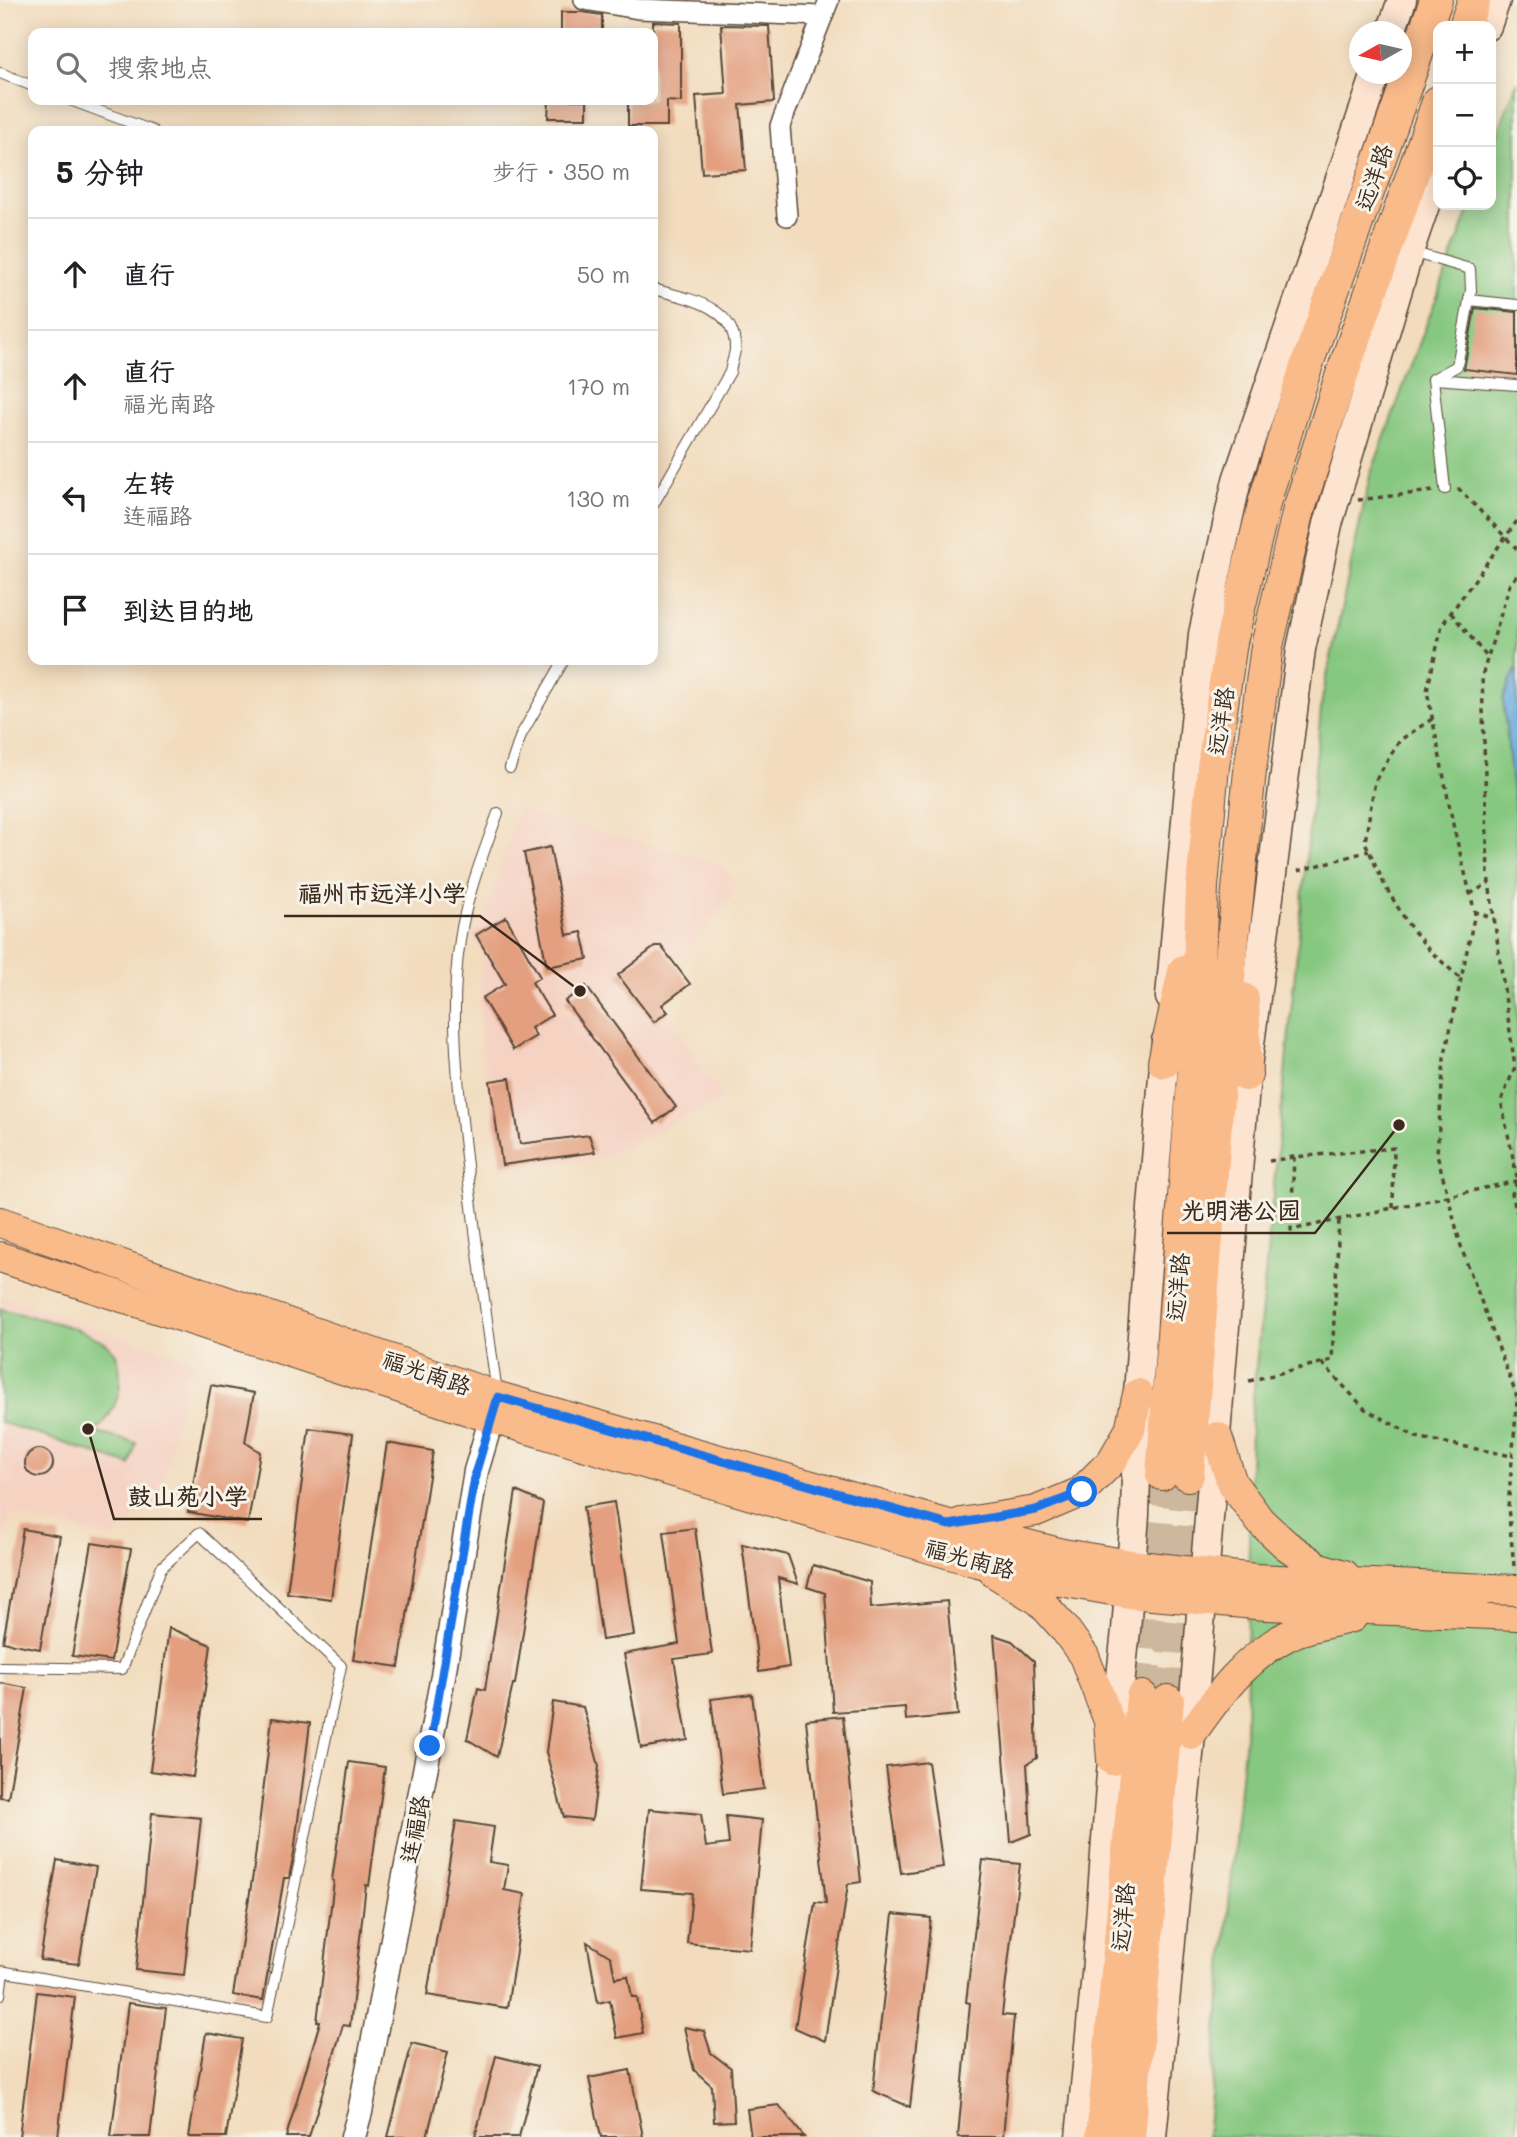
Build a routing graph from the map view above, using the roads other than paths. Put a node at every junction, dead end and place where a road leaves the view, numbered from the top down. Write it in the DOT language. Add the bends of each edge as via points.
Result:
graph roads {
  1 [pos="584,0"];
  2 [pos="1402,0"];
  3 [pos="1436,0"];
  4 [pos="1474,0"];
  5 [pos="1496,0"];
  6 [pos="826,8"];
  7 [pos="1395,21"];
  8 [pos="1467,21"];
  9 [pos="1489,21"];
  10 [pos="0,73"];
  11 [pos="28,84"];
  12 [pos="1374,84"];
  13 [pos="83,105"];
  14 [pos="1433,116"];
  15 [pos="140,126"];
  16 [pos="1433,182"];
  17 [pos="787,216"];
  18 [pos="1409,252"];
  19 [pos="658,290"];
  20 [pos="1469,300"];
  21 [pos="1517,305"];
  22 [pos="1433,379"];
  23 [pos="1517,385"];
  24 [pos="1445,489"];
  25 [pos="658,496"];
  26 [pos="561,665"];
  27 [pos="510,768"];
  28 [pos="498,813"];
  29 [pos="1202,887"];
  30 [pos="1240,890"];
  31 [pos="1164,1062"];
  32 [pos="1246,1075"];
  33 [pos="0,1223"];
  34 [pos="0,1257"];
  35 [pos="1138,1394"];
  36 [pos="495,1408"];
  37 [pos="1217,1437"];
  38 [pos="949,1525"];
  39 [pos="977,1562"];
  40 [pos="1061,1567"];
  41 [pos="1130,1579"];
  42 [pos="1204,1586"];
  43 [pos="1506,1597"];
  44 [pos="1378,1598"];
  45 [pos="0,1667"];
  46 [pos="1191,1734"];
  47 [pos="1112,1760"];
  48 [pos="2,1971"];
  49 [pos="0,1995"];
  50 [pos="353,2137"];
  51 [pos="1080,2137"];
  52 [pos="1102,2137"];
  53 [pos="1129,2137"];
  54 [pos="1152,2137"];
  1 -- 6 [label="street" via="638,9"];
  2 -- 7 [label="main road"];
  3 -- 29 [label="highway, 远洋路" via="1305,370 1265,499 1231,642"];
  4 -- 8 [label="highway"];
  5 -- 9 [label="main road"];
  6 -- 17 [label="street" via="780,126"];
  10 -- 11 [label="lane"];
  12 -- 31 [label="main road" via="1237,480 1203,634"];
  13 -- 15 [label="lane"];
  14 -- 30 [label="highway, 远洋路" via="1299,509 1267,646"];
  16 -- 18 [label="main road"];
  18 -- 20 [label="lane" via="1469,269"];
  18 -- 32 [label="main road" via="1328,524 1301,649"];
  19 -- 25 [label="lane" via="717,311 731,327 735,349 730,372"];
  20 -- 21 [label="lane"];
  20 -- 22 [label="lane" via="1457,366"];
  22 -- 23 [label="lane"];
  22 -- 24 [label="lane"];
  26 -- 27 [label="lane" via="520,735"];
  28 -- 36 [label="lane" via="460,939 455,1007 457,1078"];
  29 -- 30 [label="highway, 远洋路" via="1175,1475"];
  29 -- 31 [label="highway"];
  30 -- 32 [label="highway"];
  31 -- 35 [label="main road"];
  32 -- 37 [label="main road"];
  33 -- 36 [label="main road, 福光南路"];
  34 -- 36 [label="main road, 福光南路"];
  35 -- 38 [label="main road" via="1129,1430 1112,1461 1082,1492 1036,1510"];
  35 -- 41 [label="main road"];
  36 -- 38 [label="main road, 福光南路"];
  36 -- 39 [label="main road, 福光南路"];
  36 -- 50 [label="street, 连福路" via="476,1471 430,1746"];
  37 -- 42 [label="main road"];
  37 -- 44 [label="main road" via="1232,1483 1260,1521 1319,1568"];
  38 -- 40 [label="main road, 福光南路"];
  39 -- 40 [label="main road, 福光南路"];
  39 -- 47 [label="main road" via="1040,1601 1084,1657 1109,1721"];
  40 -- 41 [label="main road"];
  41 -- 42 [label="main road"];
  41 -- 47 [label="main road"];
  42 -- 44 [label="main road"];
  42 -- 46 [label="main road"];
  43 -- 44 [label="main road"];
  44 -- 46 [label="main road" via="1291,1634 1257,1656 1223,1688"];
  45 -- 48 [label="lane" via="122,1669 161,1568 199,1532 341,1666 267,2017"];
  46 -- 54 [label="main road"];
  47 -- 51 [label="main road"];
  48 -- 49 [label="lane"];
  52 -- 53 [label="highway, 远洋路" via="1155,1699"];
}
